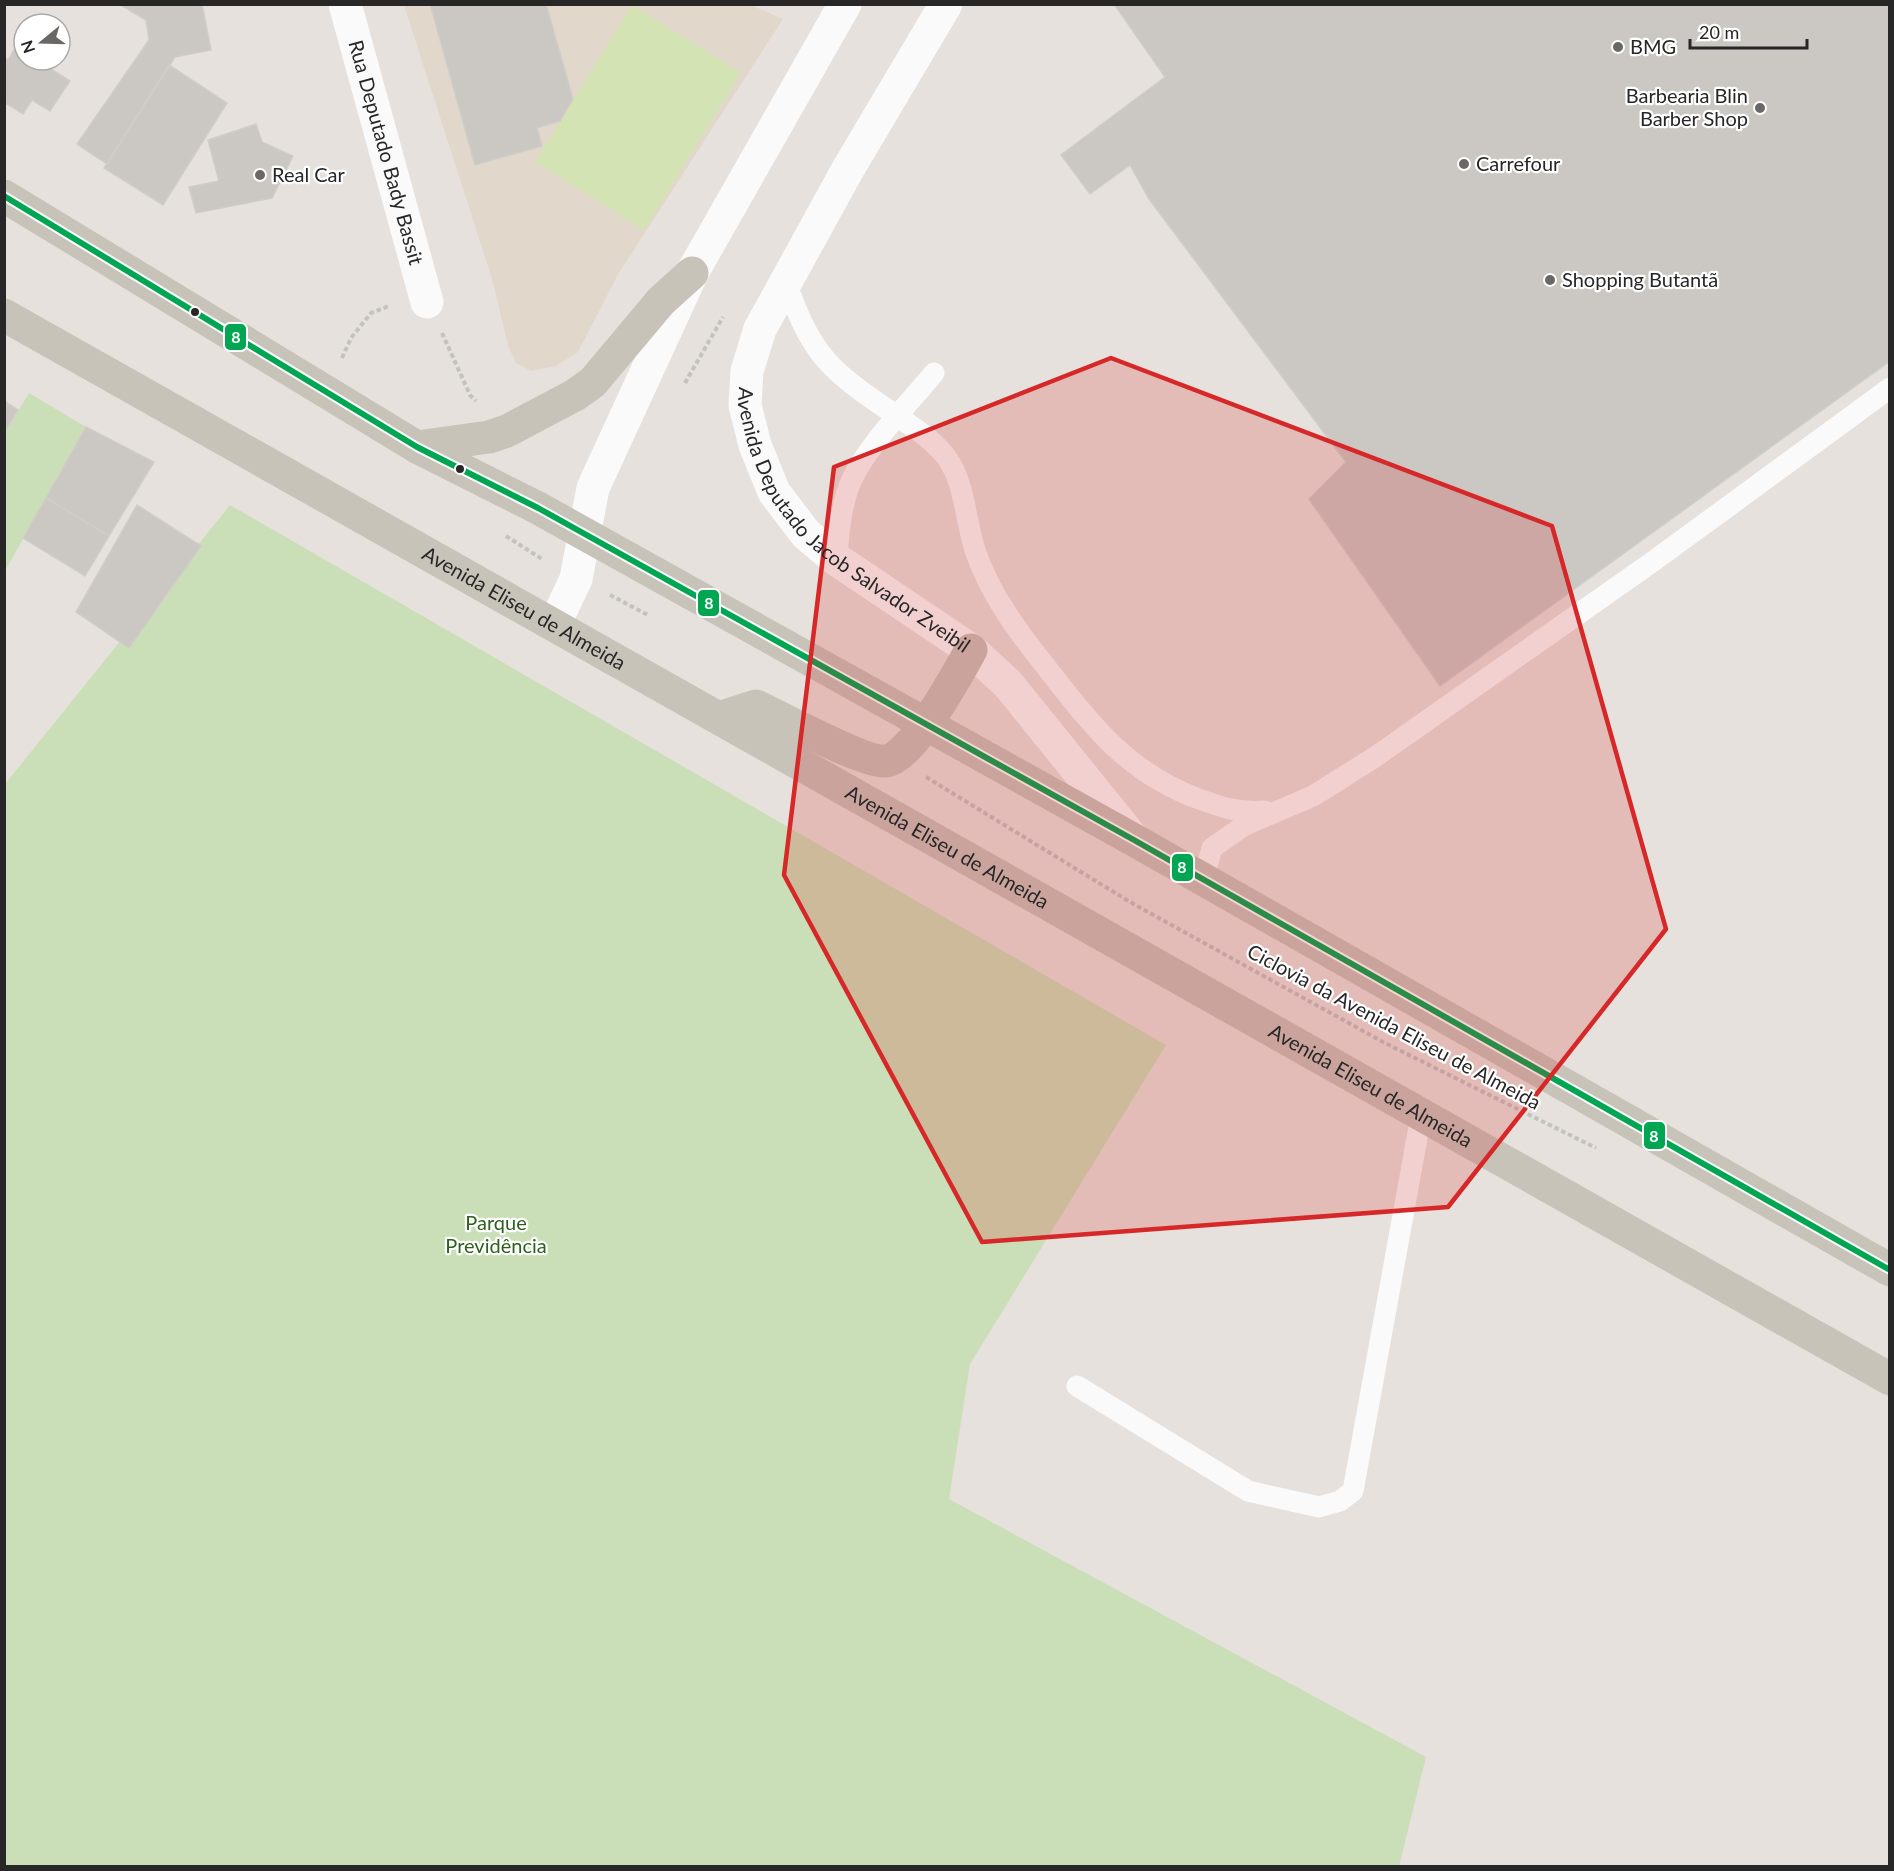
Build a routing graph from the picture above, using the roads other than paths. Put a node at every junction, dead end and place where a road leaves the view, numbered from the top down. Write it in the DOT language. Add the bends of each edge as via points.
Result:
graph roads {
  1 [pos="345,4"];
  2 [pos="845,4"];
  3 [pos="946,4"];
  4 [pos="4,196"];
  5 [pos="692,273"];
  6 [pos="786,282"];
  7 [pos="428,302"];
  8 [pos="4,315"];
  9 [pos="934,373"];
  10 [pos="1890,388"];
  11 [pos="898,417"];
  12 [pos="417,447"];
  13 [pos="585,536"];
  14 [pos="837,560"];
  15 [pos="554,625"];
  16 [pos="971,650"];
  17 [pos="719,718"];
  18 [pos="926,724"];
  19 [pos="1283,810"];
  20 [pos="1134,840"];
  21 [pos="1203,880"];
  22 [pos="1421,1116"];
  23 [pos="1890,1270"];
  24 [pos="1890,1379"];
  25 [pos="1077,1386"];
  1 -- 7 [label="main road, Rua Deputado Bady Bassit"];
  2 -- 5 [label="main road"];
  3 -- 6 [label="main road, Avenida Deputado Jacob Salvador Zveibil"];
  4 -- 12 [label="main road"];
  5 -- 12 [label="main road" via="593,382 575,395 489,437"];
  5 -- 13 [label="main road" via="593,488"];
  6 -- 11 [label="lane" via="814,346 833,370"];
  6 -- 14 [label="main road, Avenida Deputado Jacob Salvador Zveibil" via="760,329 747,371 745,405 755,445 774,492 806,534"];
  8 -- 15 [label="main road, Avenida Eliseu de Almeida"];
  9 -- 11 [label="lane"];
  10 -- 19 [label="lane" via="1375,757"];
  11 -- 14 [label="lane" via="867,454 847,490"];
  11 -- 19 [label="lane" via="929,438 948,459 960,488 976,553 996,598 1024,639 1115,750 1149,776 1184,794 1242,813"];
  12 -- 13 [label="main road"];
  13 -- 15 [label="main road" via="576,579"];
  13 -- 18 [label="main road"];
  14 -- 16 [label="main road, Avenida Deputado Jacob Salvador Zveibil"];
  15 -- 17 [label="main road, Avenida Eliseu de Almeida"];
  16 -- 18 [label="main road"];
  16 -- 20 [label="main road, Avenida Deputado Jacob Salvador Zveibil" via="1008,684"];
  17 -- 18 [label="main road" via="756,706 862,758 885,761 894,758"];
  17 -- 22 [label="main road, Avenida Eliseu de Almeida"];
  18 -- 20 [label="main road"];
  19 -- 21 [label="lane" via="1245,825 1212,848"];
  20 -- 21 [label="main road"];
  21 -- 23 [label="main road"];
  22 -- 24 [label="main road, Avenida Eliseu de Almeida"];
  22 -- 25 [label="lane" via="1353,1491 1340,1501 1319,1507 1248,1491"];
}
